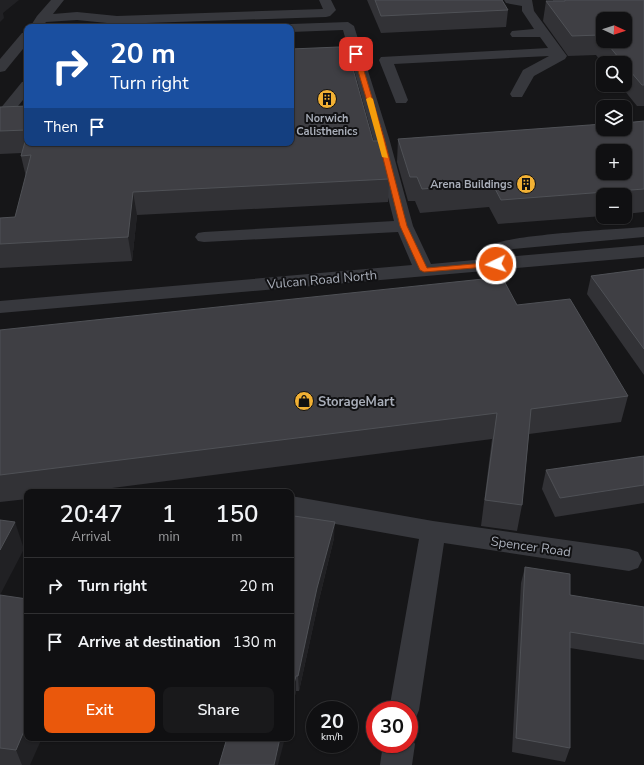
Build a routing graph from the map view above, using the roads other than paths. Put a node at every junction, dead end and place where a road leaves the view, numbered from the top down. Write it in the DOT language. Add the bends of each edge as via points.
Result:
graph roads {
  1 [pos="58,0"];
  2 [pos="325,0"];
  3 [pos="510,0"];
  4 [pos="528,3"];
  5 [pos="542,3"];
  6 [pos="119,7"];
  7 [pos="77,16"];
  8 [pos="38,23"];
  9 [pos="294,28"];
  10 [pos="543,33"];
  11 [pos="517,34"];
  12 [pos="24,39"];
  13 [pos="558,54"];
  14 [pos="0,68"];
  15 [pos="24,89"];
  16 [pos="517,94"];
  17 [pos="401,100"];
  18 [pos="0,119"];
  19 [pos="404,226"];
  20 [pos="644,232"];
  21 [pos="204,237"];
  22 [pos="644,251"];
  23 [pos="496,264"];
  24 [pos="424,270"];
  25 [pos="0,307"];
  26 [pos="294,507"];
  27 [pos="433,532"];
  28 [pos="629,560"];
  29 [pos="405,701"];
  30 [pos="398,753"];
  31 [pos="396,765"];
  1 -- 8 [label="street"];
  2 -- 7 [label="street" via="330,10 326,12 117,20"];
  3 -- 4 [label="street"];
  4 -- 5 [label="street"];
  4 -- 10 [label="street" via="528,11"];
  6 -- 7 [label="street"];
  7 -- 8 [label="street"];
  9 -- 19 [label="street" via="348,26"];
  10 -- 11 [label="street"];
  10 -- 13 [label="street"];
  12 -- 14 [label="street"];
  13 -- 16 [label="street" via="528,73"];
  13 -- 17 [label="street" via="386,60"];
  15 -- 18 [label="street"];
  19 -- 21 [label="street"];
  19 -- 24 [label="street"];
  20 -- 23 [label="street" via="510,244 495,250"];
  22 -- 23 [label="street, Vulcan Road North"];
  23 -- 24 [label="street, Vulcan Road North"];
  24 -- 25 [label="street, Vulcan Road North"];
  26 -- 27 [label="street, Spencer Road"];
  27 -- 28 [label="street, Spencer Road"];
  27 -- 29 [label="street"];
  30 -- 31 [label="street"];
}
